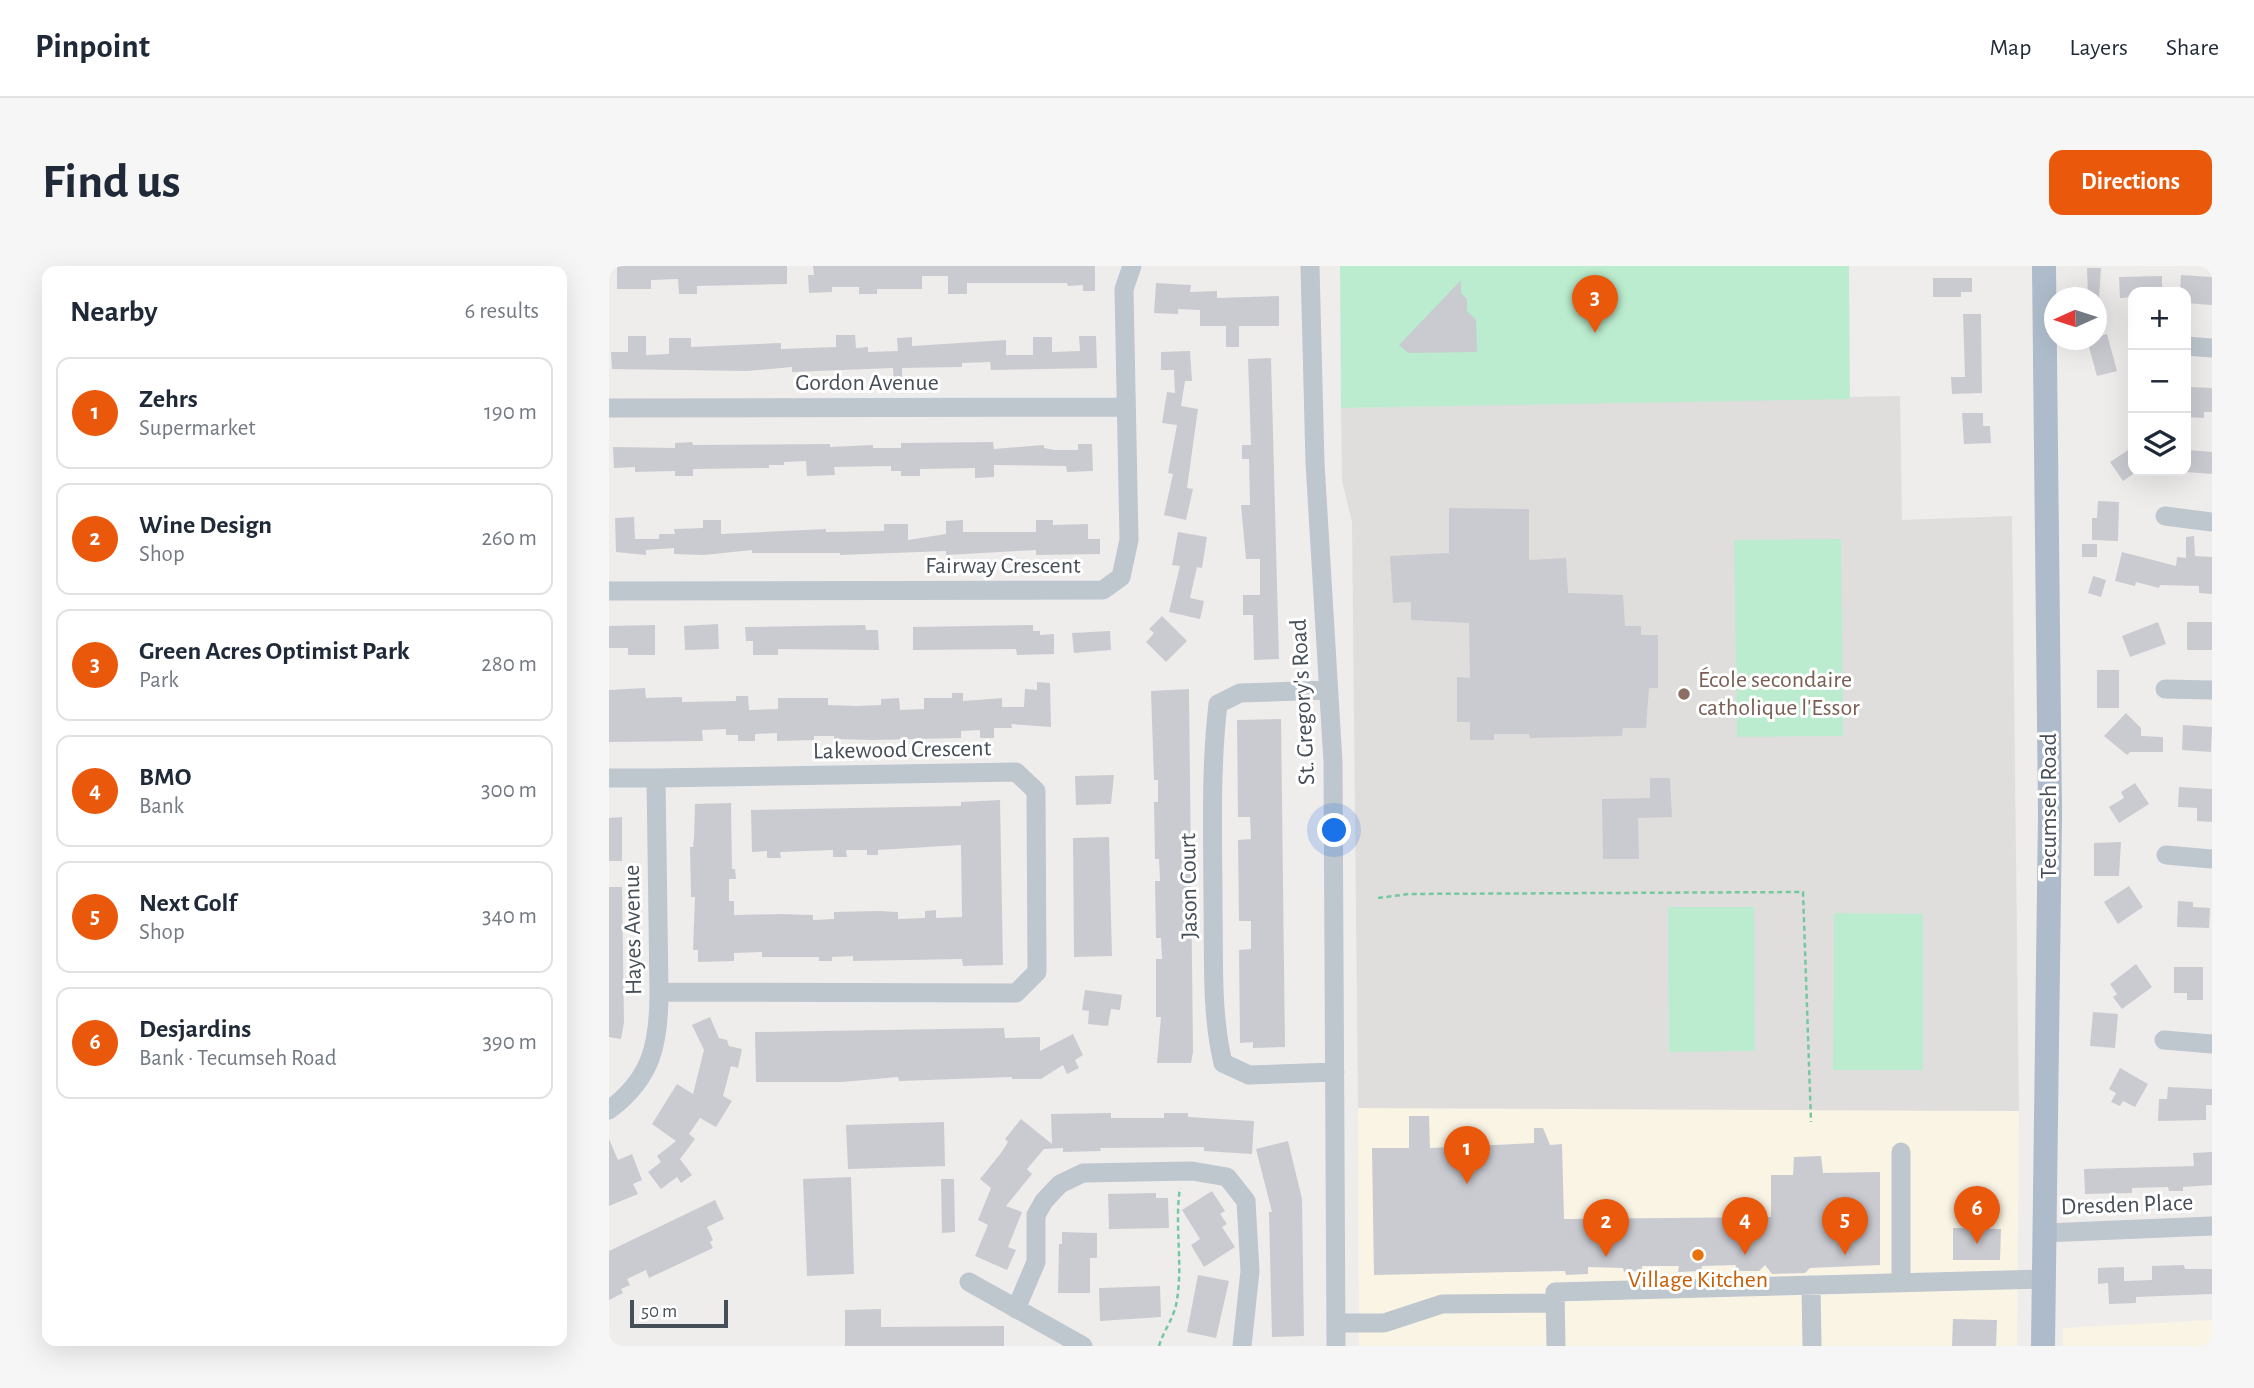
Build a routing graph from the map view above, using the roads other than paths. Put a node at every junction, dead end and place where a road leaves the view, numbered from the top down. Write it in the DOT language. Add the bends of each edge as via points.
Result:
graph roads {
  1 [pos="1132,266"];
  2 [pos="1310,266"];
  3 [pos="2044,266"];
  4 [pos="2191,346"];
  5 [pos="2212,348"];
  6 [pos="609,408"];
  7 [pos="1126,408"];
  8 [pos="2165,516"];
  9 [pos="2212,522"];
  10 [pos="609,591"];
  11 [pos="2165,689"];
  12 [pos="1327,690"];
  13 [pos="2212,690"];
  14 [pos="609,778"];
  15 [pos="656,778"];
  16 [pos="2166,855"];
  17 [pos="2212,859"];
  18 [pos="659,992"];
  19 [pos="2164,1040"];
  20 [pos="2212,1044"];
  21 [pos="1335,1072"];
  22 [pos="609,1110"];
  23 [pos="1901,1152"];
  24 [pos="2212,1226"];
  25 [pos="2045,1233"];
  26 [pos="2044,1279"];
  27 [pos="969,1282"];
  28 [pos="1901,1283"];
  29 [pos="1811,1285"];
  30 [pos="1555,1303"];
  31 [pos="1016,1309"];
  32 [pos="1337,1323"];
  33 [pos="1083,1346"];
  34 [pos="1242,1346"];
  35 [pos="1336,1346"];
  36 [pos="1556,1346"];
  37 [pos="1812,1346"];
  38 [pos="2043,1346"];
  1 -- 7 [label="street, Fairway Crescent" via="1124,289"];
  2 -- 12 [label="street, St. Gregory's Road"];
  3 -- 25 [label="main road, Tecumseh Road" via="2050,813"];
  4 -- 5 [label="street"];
  6 -- 7 [label="street, Gordon Avenue"];
  7 -- 10 [label="street, Fairway Crescent" via="1129,540 1121,577 1103,590"];
  8 -- 9 [label="street"];
  11 -- 13 [label="street"];
  12 -- 21 [label="street, St. Gregory's Road" via="1333,762"];
  12 -- 21 [label="street, Jason Court" via="1240,693 1218,704 1212,757 1214,933 1217,1039 1223,1063 1249,1075"];
  14 -- 15 [label="street"];
  15 -- 18 [label="street, Hayes Avenue"];
  15 -- 18 [label="street, Lakewood Crescent" via="1016,772 1036,791 1037,972 1016,993"];
  16 -- 17 [label="street"];
  18 -- 22 [label="street, Hayes Avenue" via="652,1056 632,1093"];
  19 -- 20 [label="street"];
  21 -- 32 [label="street, St. Gregory's Road"];
  23 -- 28 [label="street"];
  24 -- 25 [label="street, Dresden Place"];
  25 -- 26 [label="main road, Tecumseh Road"];
  26 -- 28 [label="street"];
  26 -- 38 [label="main road, Tecumseh Road"];
  27 -- 31 [label="street"];
  28 -- 29 [label="street"];
  29 -- 30 [label="street" via="1555,1292"];
  29 -- 37 [label="street"];
  30 -- 32 [label="street" via="1442,1304 1384,1323"];
  30 -- 36 [label="street"];
  31 -- 33 [label="street"];
  31 -- 34 [label="street" via="1036,1262 1036,1215 1060,1184 1083,1173 1182,1171 1227,1177 1247,1201 1250,1271"];
  32 -- 35 [label="street, St. Gregory's Road"];
}
